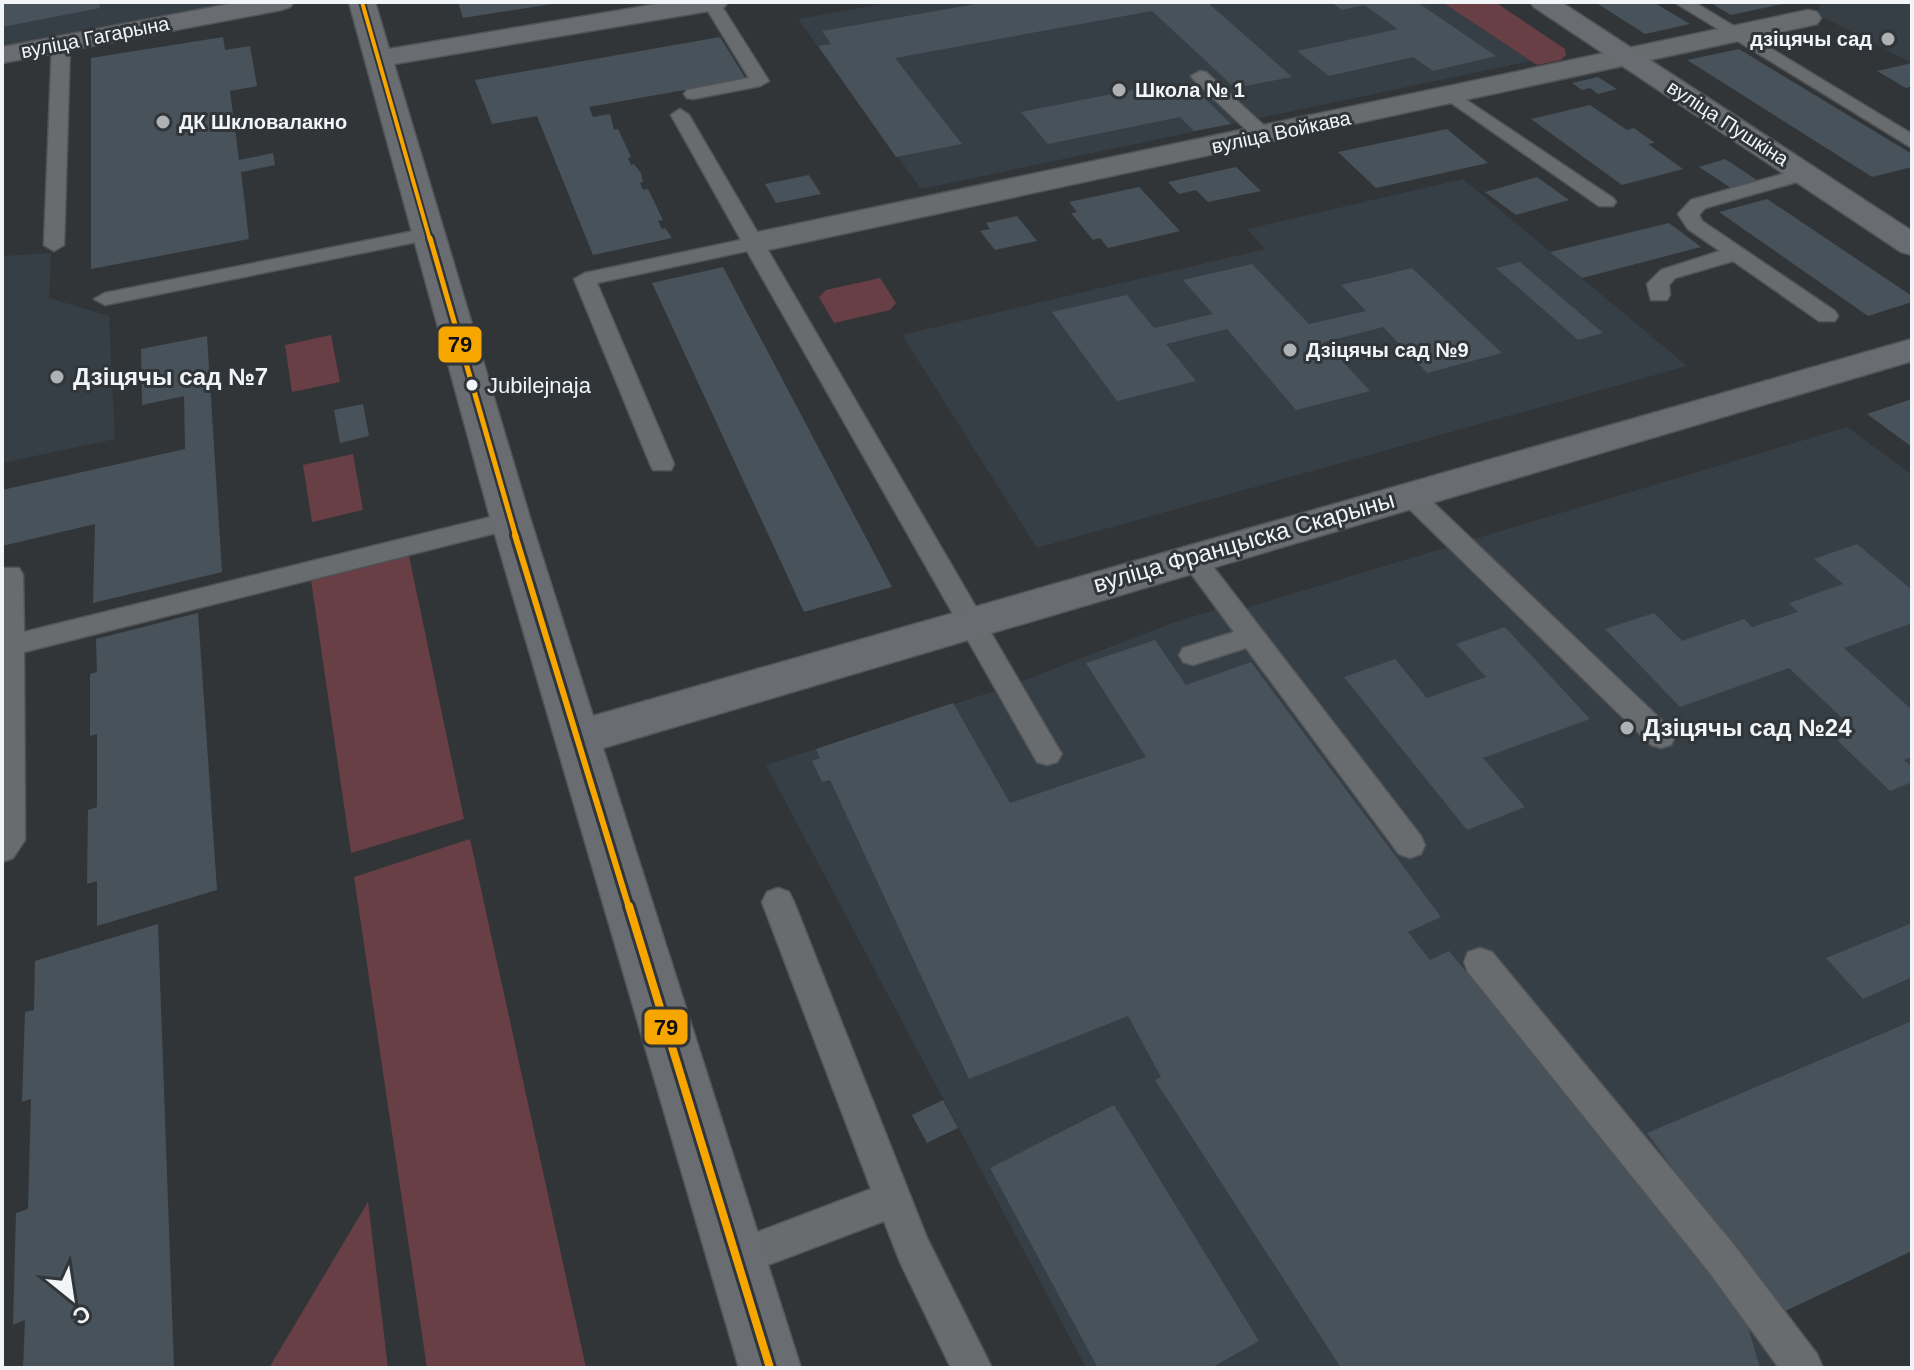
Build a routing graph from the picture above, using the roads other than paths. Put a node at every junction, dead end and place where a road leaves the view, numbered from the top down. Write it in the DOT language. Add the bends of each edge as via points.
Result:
graph roads {
  1 [pos="281,2"];
  2 [pos="362,2"];
  3 [pos="713,2"];
  4 [pos="1543,2"];
  5 [pos="1682,2"];
  6 [pos="1808,18"];
  7 [pos="1735,35"];
  8 [pos="61,44"];
  9 [pos="2,55"];
  10 [pos="1629,58"];
  11 [pos="377,59"];
  12 [pos="1200,76"];
  13 [pos="693,94"];
  14 [pos="1453,96"];
  15 [pos="680,115"];
  16 [pos="1264,136"];
  17 [pos="1912,142"];
  18 [pos="1804,174"];
  19 [pos="1606,202"];
  20 [pos="429,234"];
  21 [pos="754,243"];
  22 [pos="54,245"];
  23 [pos="1912,245"];
  24 [pos="1736,253"];
  25 [pos="1659,295"];
  26 [pos="105,299"];
  27 [pos="1827,316"];
  28 [pos="1912,350"];
  29 [pos="662,464"];
  30 [pos="1409,494"];
  31 [pos="511,521"];
  32 [pos="1192,557"];
  33 [pos="2,577"];
  34 [pos="969,623"];
  35 [pos="1252,636"];
  36 [pos="10,645"];
  37 [pos="1193,655"];
  38 [pos="1661,737"];
  39 [pos="577,738"];
  40 [pos="1047,754"];
  41 [pos="1410,845"];
  42 [pos="2,849"];
  43 [pos="778,902"];
  44 [pos="1480,962"];
  45 [pos="894,1199"];
  46 [pos="736,1258"];
  47 [pos="770,1368"];
  48 [pos="972,1368"];
  49 [pos="1803,1368"];
  1 -- 8 [label="street, вуліца Гагарына"];
  2 -- 11 [label="street"];
  3 -- 11 [label="street"];
  3 -- 13 [label="lane" via="760,81"];
  4 -- 10 [label="street, вуліца Пушкіна"];
  5 -- 7 [label="lane"];
  6 -- 7 [label="street, вуліца Войкава"];
  7 -- 10 [label="street, вуліца Войкава"];
  7 -- 17 [label="lane"];
  8 -- 9 [label="street, вуліца Гагарына"];
  8 -- 22 [label="lane"];
  10 -- 14 [label="street, вуліца Войкава"];
  10 -- 18 [label="street, вуліца Пушкіна"];
  11 -- 20 [label="street"];
  12 -- 16 [label="lane"];
  14 -- 16 [label="street, вуліца Войкава"];
  14 -- 19 [label="lane"];
  15 -- 21 [label="lane"];
  16 -- 21 [label="street, вуліца Войкава"];
  18 -- 23 [label="street, вуліца Пушкіна"];
  18 -- 24 [label="lane" via="1698,204 1688,214 1695,225"];
  20 -- 26 [label="lane"];
  20 -- 31 [label="street"];
  21 -- 29 [label="lane" via="585,279"];
  21 -- 34 [label="lane"];
  24 -- 25 [label="lane" via="1668,274 1658,284"];
  24 -- 27 [label="lane"];
  28 -- 30 [label="street, вуліца Францыска Скарыны"];
  30 -- 32 [label="street, вуліца Францыска Скарыны"];
  30 -- 38 [label="lane"];
  31 -- 36 [label="lane"];
  31 -- 39 [label="street"];
  32 -- 34 [label="street, вуліца Францыска Скарыны"];
  32 -- 35 [label="lane"];
  33 -- 36 [label="lane" via="10,575"];
  34 -- 39 [label="street, вуліца Францыска Скарыны"];
  34 -- 40 [label="lane"];
  35 -- 37 [label="lane"];
  35 -- 41 [label="lane"];
  36 -- 42 [label="lane" via="10,840"];
  39 -- 46 [label="street"];
  43 -- 45 [label="lane"];
  44 -- 49 [label="lane" via="1722,1259"];
  45 -- 46 [label="lane"];
  45 -- 48 [label="lane"];
  46 -- 47 [label="street"];
}
